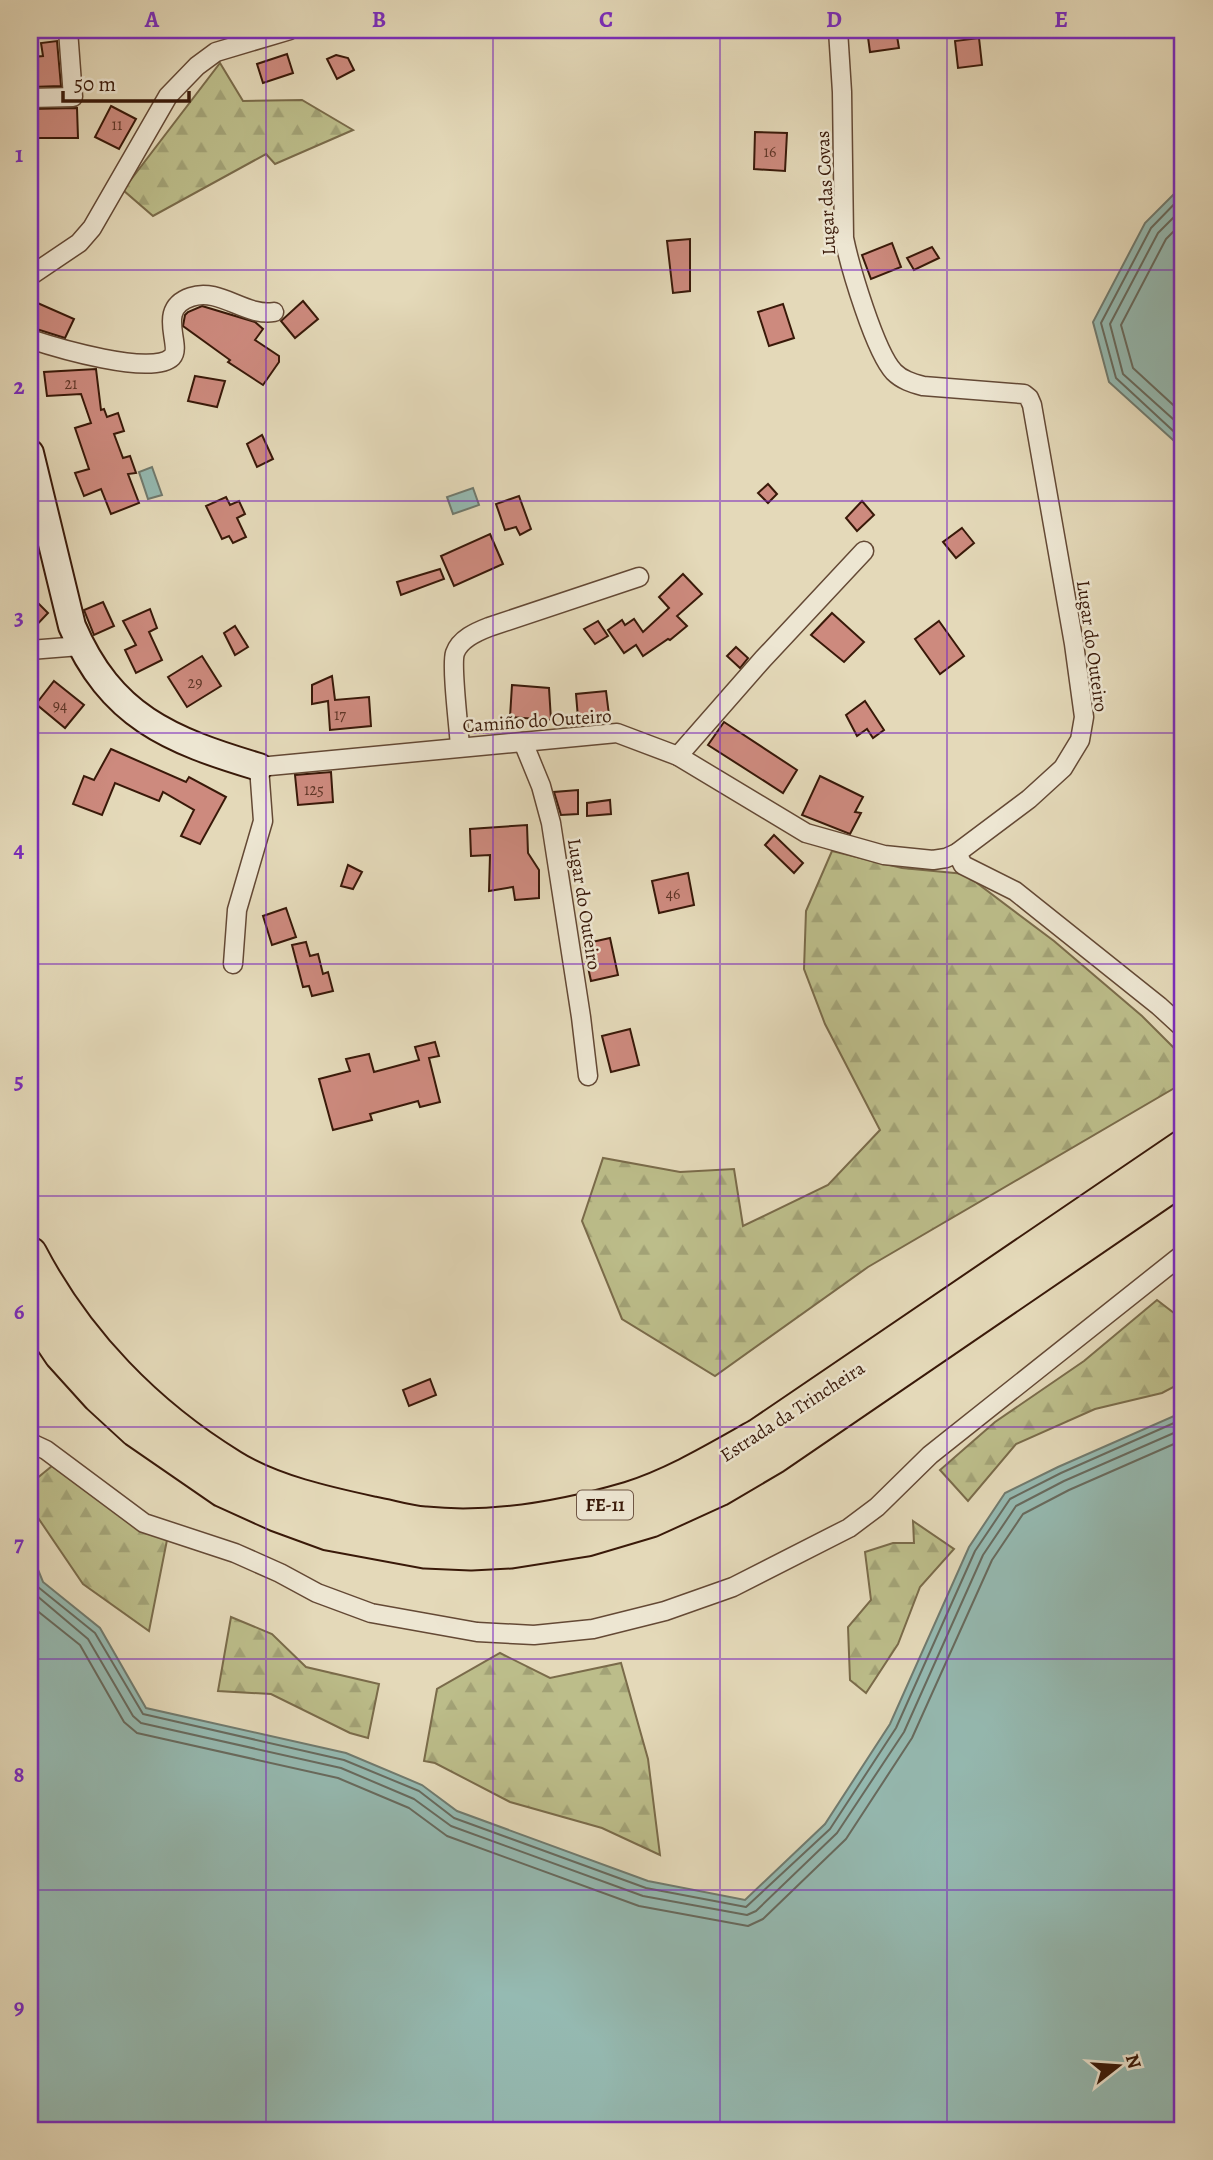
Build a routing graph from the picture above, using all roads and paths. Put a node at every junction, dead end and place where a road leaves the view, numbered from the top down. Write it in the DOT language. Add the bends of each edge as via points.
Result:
graph roads {
  1 [pos="68,30"];
  2 [pos="290,30"];
  3 [pos="838,30"];
  4 [pos="30,98"];
  5 [pos="30,276"];
  6 [pos="274,312"];
  7 [pos="30,339"];
  8 [pos="880,348"];
  9 [pos="30,453"];
  10 [pos="864,551"];
  11 [pos="639,577"];
  12 [pos="80,646"];
  13 [pos="30,650"];
  14 [pos="523,742"];
  15 [pos="460,746"];
  16 [pos="678,756"];
  17 [pos="259,766"];
  18 [pos="957,853"];
  19 [pos="233,964"];
  20 [pos="1183,1028"];
  21 [pos="587,1076"];
  22 [pos="1183,1147"];
  23 [pos="1183,1177"];
  24 [pos="30,1254"];
  25 [pos="1183,1254"];
  26 [pos="30,1308"];
  27 [pos="31,1443"];
  1 -- 4 [label="street" via="73,97"];
  2 -- 5 [label="street" via="216,52 197,66 169,96 92,228 79,243"];
  3 -- 8 [label="street, Lugar das Covas" via="845,238"];
  6 -- 7 [label="street" via="262,314 233,302 191,297 178,305 171,319 175,349 172,357 162,362 127,363"];
  8 -- 18 [label="street, Lugar do Outeiro" via="895,374 907,381 1029,398 1083,695 1080,740 1063,768"];
  9 -- 12 [label="street"];
  10 -- 16 [label="street"];
  11 -- 15 [label="street" via="474,633 463,641 454,655"];
  12 -- 13 [label="street"];
  12 -- 17 [label="street" via="108,688 160,730 204,750"];
  14 -- 15 [label="street, Camiño do Outeiro"];
  14 -- 16 [label="street, Camiño do Outeiro" via="617,733"];
  14 -- 21 [label="street, Lugar do Outeiro" via="551,823"];
  15 -- 17 [label="street, Camiño do Outeiro"];
  16 -- 18 [label="street, Camiño do Outeiro" via="806,833 884,855 933,860"];
  17 -- 19 [label="street" via="263,821 237,910"];
  18 -- 20 [label="street" via="963,865 1015,891"];
  22 -- 24 [label="highway, Estrada da Trincheira / FE-11" via="758,1436 697,1470 633,1498 570,1515 506,1523 411,1522 333,1506 233,1468 152,1410 117,1376 78,1331"];
  23 -- 26 [label="highway, Estrada da Trincheira / FE-11" via="775,1456 719,1489 651,1520 587,1539 510,1551 425,1551 328,1534 223,1490 136,1430 99,1396"];
  25 -- 27 [label="street" via="930,1455 849,1528 733,1587 593,1629 534,1635 477,1632 371,1614 235,1553 144,1523"];
}
